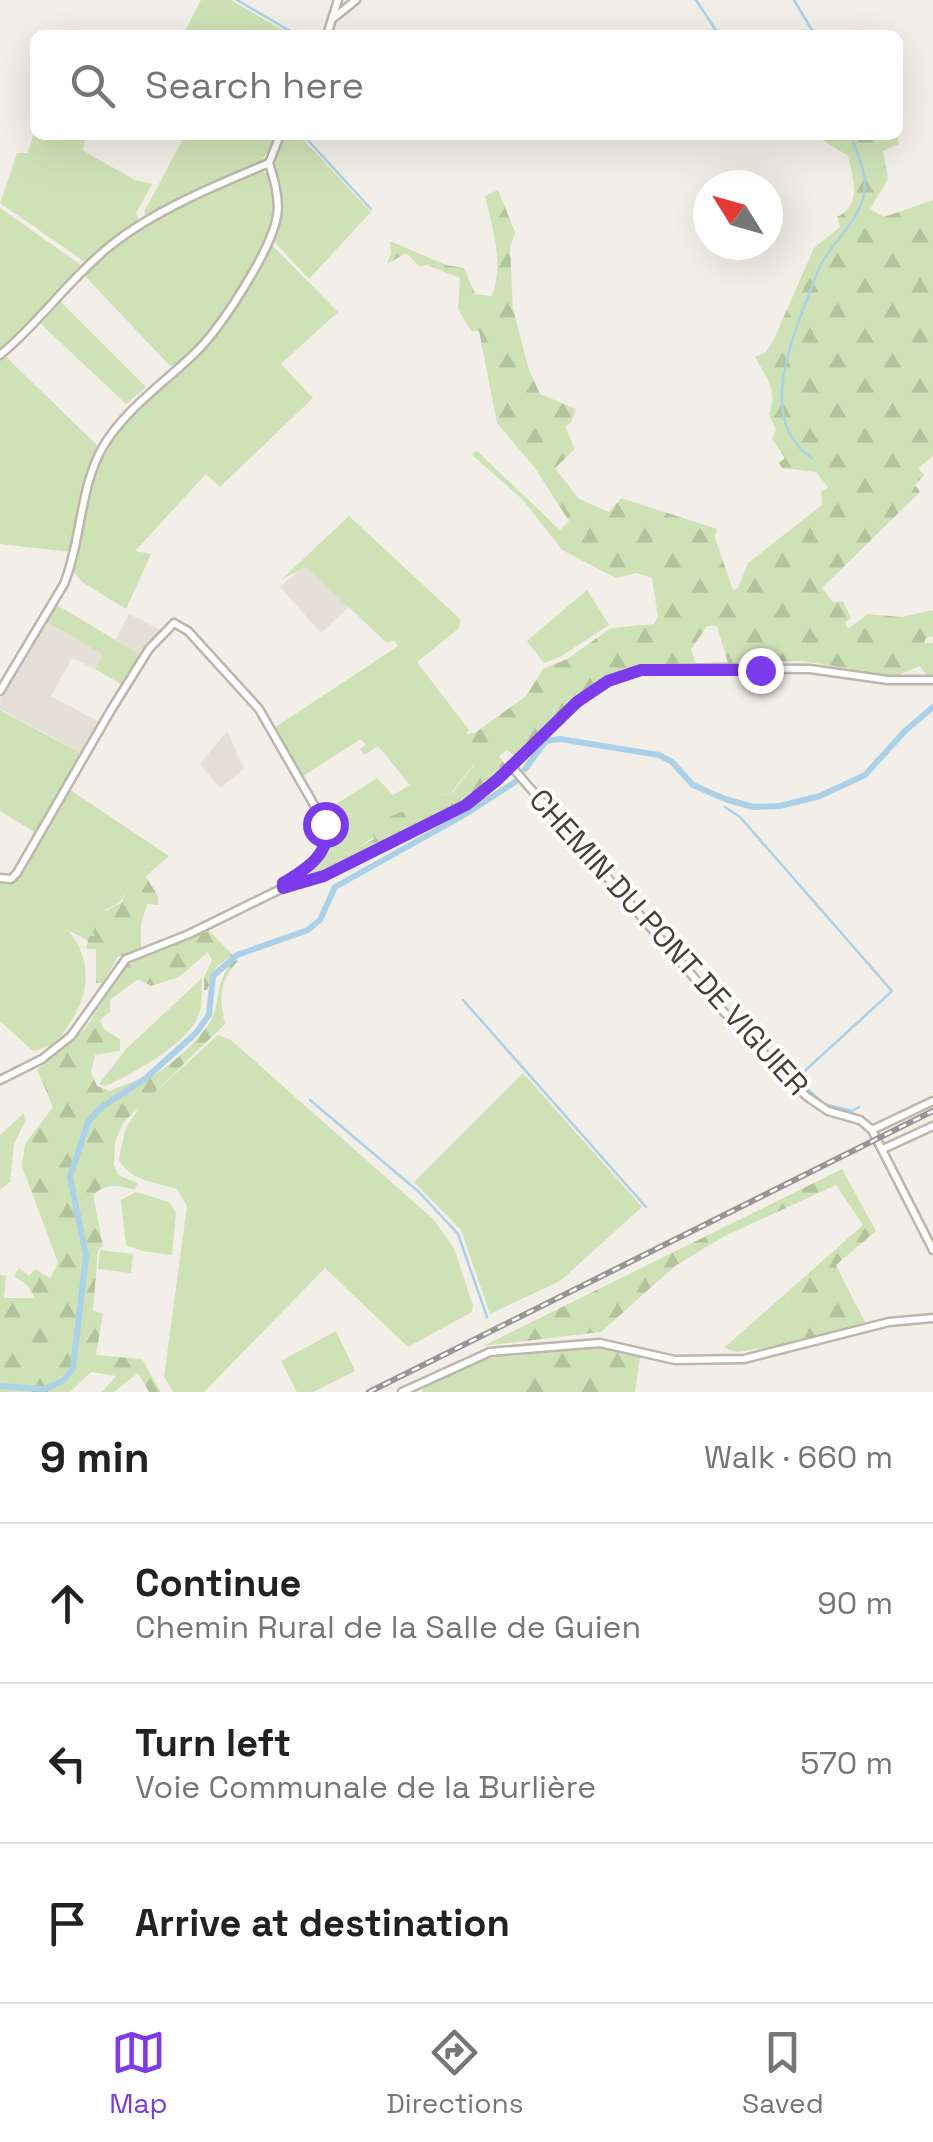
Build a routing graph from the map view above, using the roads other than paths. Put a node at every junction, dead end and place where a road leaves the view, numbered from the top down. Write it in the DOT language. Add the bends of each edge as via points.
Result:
graph roads {
  1 [pos="338,0"];
  2 [pos="356,0"];
  3 [pos="334,17"];
  4 [pos="330,30"];
  5 [pos="278,140"];
  6 [pos="268,164"];
  7 [pos="0,355"];
  8 [pos="933,680"];
  9 [pos="0,691"];
  10 [pos="511,766"];
  11 [pos="0,878"];
  12 [pos="283,888"];
  13 [pos="0,1080"];
  14 [pos="933,1102"];
  15 [pos="933,1126"];
  16 [pos="872,1130"];
  17 [pos="883,1150"];
  18 [pos="933,1250"];
  19 [pos="933,1318"];
  20 [pos="402,1392"];
  1 -- 3 [label="street"];
  2 -- 3 [label="street"];
  3 -- 4 [label="street"];
  5 -- 6 [label="street"];
  6 -- 7 [label="street" via="112,244"];
  6 -- 9 [label="street" via="278,209 272,232 218,327 129,412 102,448 72,567"];
  8 -- 10 [label="street" via="810,669 641,670 594,689"];
  10 -- 12 [label="street" via="466,805 324,876"];
  10 -- 16 [label="street, CHEMIN DU PONT DE VIGUIER" via="723,1011 806,1096"];
  11 -- 12 [label="street" via="17,873 120,695 174,623 259,709 325,824 324,848"];
  12 -- 13 [label="street" via="126,960 71,1036 42,1060"];
  14 -- 16 [label="street"];
  15 -- 17 [label="street"];
  16 -- 17 [label="street"];
  17 -- 18 [label="street"];
  19 -- 20 [label="street" via="890,1322 744,1359 675,1360 600,1343 490,1352"];
}
